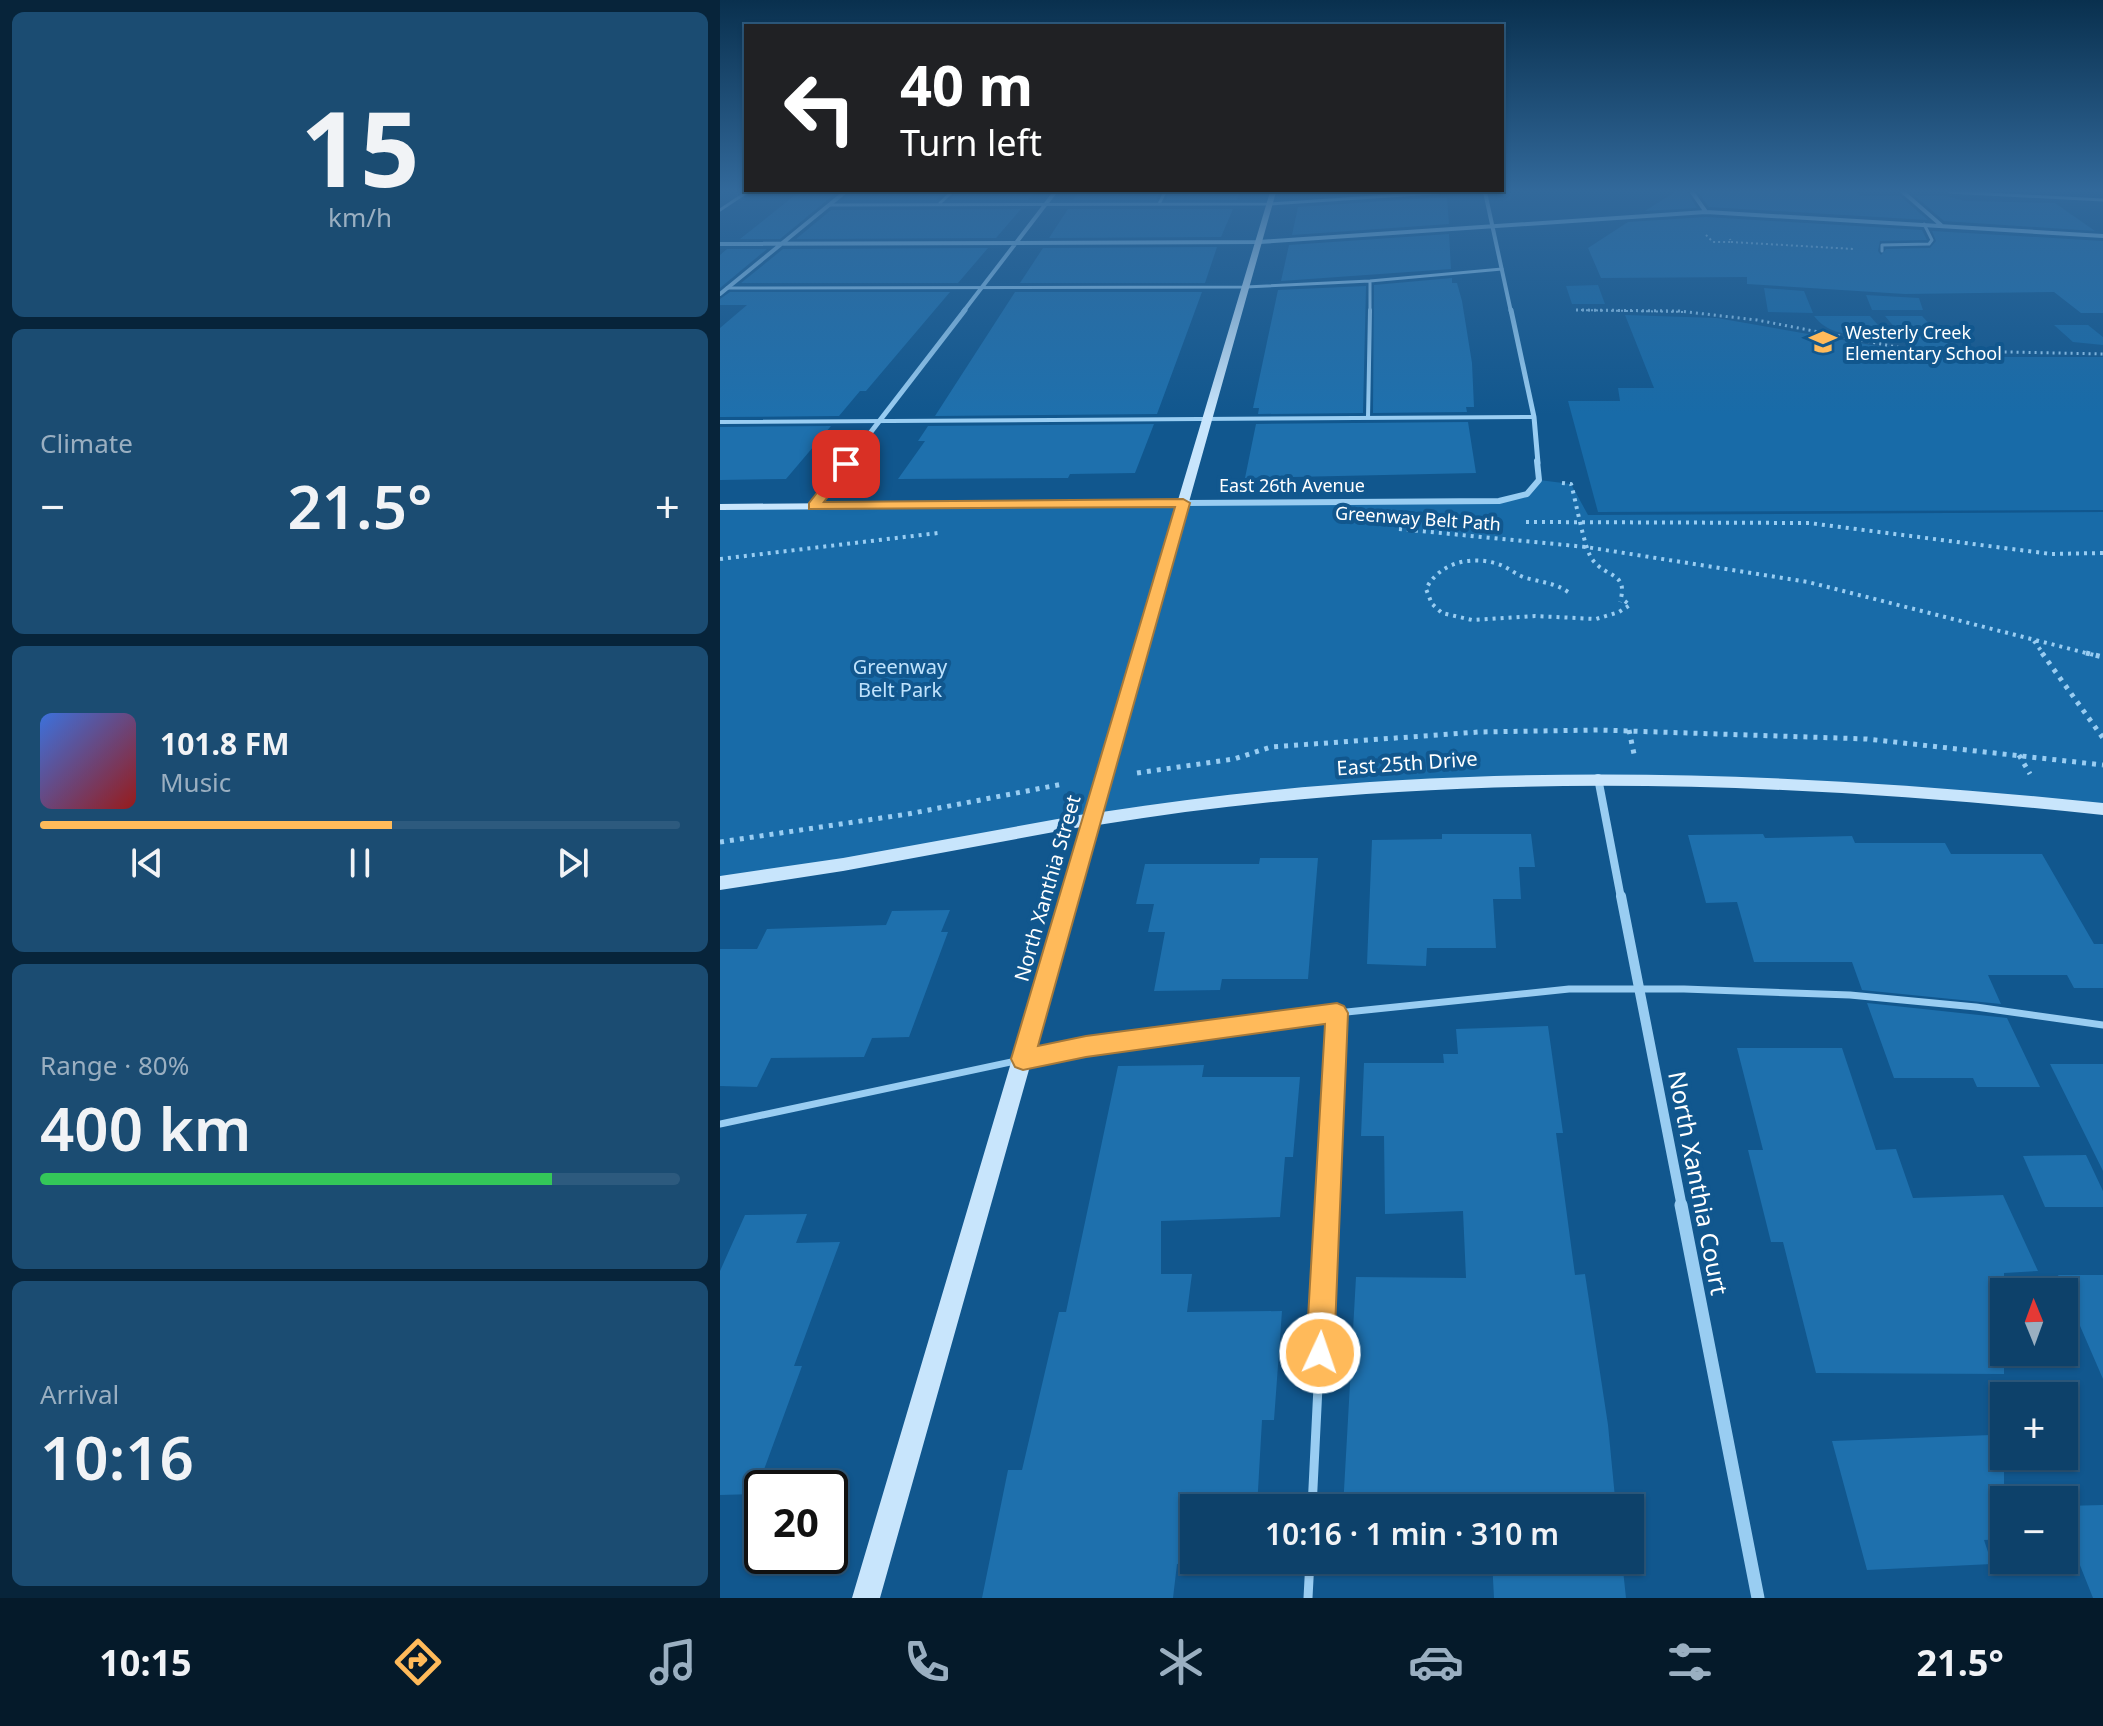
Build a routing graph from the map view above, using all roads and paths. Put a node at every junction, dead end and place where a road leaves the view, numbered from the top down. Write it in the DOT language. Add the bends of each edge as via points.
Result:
graph roads {
  1 [pos="753,267"];
  2 [pos="998,267"];
  3 [pos="1252,267"];
  4 [pos="1502,269"];
  5 [pos="1370,281"];
  6 [pos="982,287"];
  7 [pos="1246,287"];
  8 [pos="727,288"];
  9 [pos="720,294"];
  10 [pos="1576,310"];
  11 [pos="2103,354"];
  12 [pos="1534,417"];
  13 [pos="1368,418"];
  14 [pos="1208,419"];
  15 [pos="720,422"];
  16 [pos="878,422"];
  17 [pos="1539,480"];
  18 [pos="1183,503"];
  19 [pos="814,506"];
  20 [pos="720,507"];
  21 [pos="1582,521"];
  22 [pos="1521,522"];
  23 [pos="1399,524"];
  24 [pos="1429,524"];
  25 [pos="1384,528"];
  26 [pos="948,532"];
  27 [pos="1586,547"];
  28 [pos="2103,553"];
  29 [pos="720,559"];
  30 [pos="1568,592"];
  31 [pos="2034,640"];
  32 [pos="2103,657"];
  33 [pos="1629,730"];
  34 [pos="2103,738"];
  35 [pos="1635,755"];
  36 [pos="2019,755"];
  37 [pos="2103,765"];
  38 [pos="1137,773"];
  39 [pos="1597,776"];
  40 [pos="2032,778"];
  41 [pos="1063,784"];
  42 [pos="2103,809"];
  43 [pos="1092,819"];
  44 [pos="720,842"];
  45 [pos="720,883"];
  46 [pos="1639,988"];
  47 [pos="1337,1013"];
  48 [pos="2103,1025"];
  49 [pos="1023,1059"];
  50 [pos="720,1124"];
  51 [pos="1313,1494"];
  52 [pos="1309,1574"];
  53 [pos="866,1598"];
  54 [pos="1308,1598"];
  55 [pos="1758,1598"];
  1 -- 8 [label="street"];
  2 -- 6 [label="street"];
  3 -- 7 [label="street, North Xanthia Street"];
  4 -- 5 [label="lane"];
  4 -- 12 [label="street"];
  5 -- 7 [label="lane"];
  5 -- 13 [label="lane"];
  6 -- 7 [label="lane"];
  6 -- 8 [label="lane"];
  6 -- 16 [label="street"];
  7 -- 14 [label="street, North Xanthia Street"];
  8 -- 9 [label="street"];
  10 -- 11 [label="path" via="1679,311 1757,320 1912,350"];
  12 -- 13 [label="lane"];
  12 -- 17 [label="street"];
  13 -- 14 [label="lane"];
  14 -- 16 [label="lane"];
  14 -- 18 [label="street, North Xanthia Street"];
  15 -- 16 [label="lane"];
  16 -- 19 [label="street"];
  17 -- 18 [label="street, East 26th Avenue" via="1527,494 1499,501"];
  17 -- 21 [label="path" via="1571,484"];
  18 -- 19 [label="street, East 26th Avenue"];
  18 -- 43 [label="street, North Xanthia Street"];
  19 -- 20 [label="street, East 26th Avenue"];
  21 -- 22 [label="path"];
  21 -- 27 [label="path"];
  21 -- 28 [label="path" via="1809,523 2051,554"];
  23 -- 24 [label="path"];
  25 -- 27 [label="path, Greenway Belt Path"];
  26 -- 29 [label="path"];
  27 -- 30 [label="path" via="1595,564 1621,581 1621,600 1630,605 1610,617 1458,619 1435,608 1426,589 1437,572 1474,561 1545,579"];
  27 -- 31 [label="path, Greenway Belt Path" via="1808,582"];
  31 -- 32 [label="path, Greenway Belt Path"];
  31 -- 34 [label="path"];
  33 -- 35 [label="path"];
  33 -- 36 [label="path" via="1867,739"];
  33 -- 38 [label="path" via="1479,732 1285,745 1234,759"];
  36 -- 37 [label="path"];
  36 -- 40 [label="path"];
  39 -- 42 [label="street, East 25th Drive" via="1880,786"];
  39 -- 43 [label="street, East 25th Drive" via="1342,789"];
  39 -- 46 [label="street, North Xanthia Court"];
  41 -- 44 [label="path"];
  43 -- 45 [label="street, East 25th Drive"];
  43 -- 49 [label="street, North Xanthia Street"];
  46 -- 47 [label="lane" via="1569,989"];
  46 -- 48 [label="lane" via="1850,995"];
  46 -- 55 [label="street, North Xanthia Court"];
  47 -- 49 [label="lane"];
  47 -- 51 [label="lane"];
  49 -- 50 [label="lane"];
  49 -- 53 [label="street, North Xanthia Street"];
  52 -- 54 [label="lane"];
}
